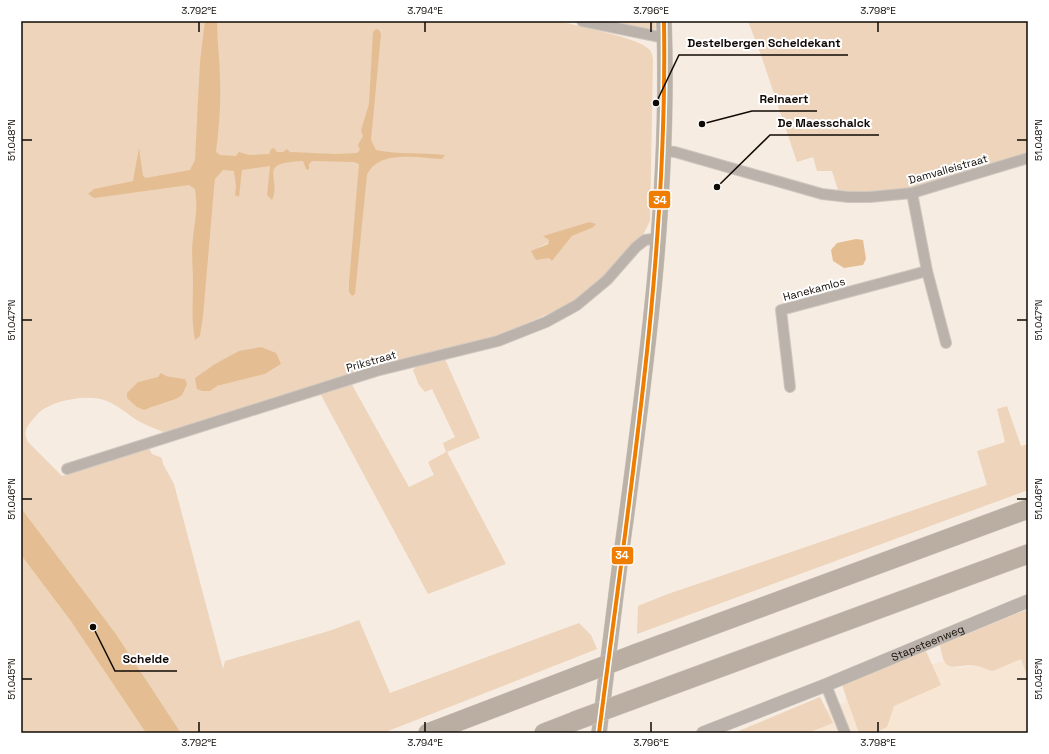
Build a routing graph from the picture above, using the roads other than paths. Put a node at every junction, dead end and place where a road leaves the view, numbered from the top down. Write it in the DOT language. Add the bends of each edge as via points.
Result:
graph roads {
  1 [pos="582,21"];
  2 [pos="664,21"];
  3 [pos="665,38"];
  4 [pos="664,151"];
  5 [pos="1028,158"];
  6 [pos="912,193"];
  7 [pos="659,238"];
  8 [pos="927,271"];
  9 [pos="946,343"];
  10 [pos="790,387"];
  11 [pos="67,469"];
  12 [pos="1028,509"];
  13 [pos="1028,554"];
  14 [pos="1028,601"];
  15 [pos="826,685"];
  16 [pos="428,733"];
  17 [pos="544,733"];
  18 [pos="599,733"];
  19 [pos="703,733"];
  20 [pos="845,733"];
  1 -- 3 [label="street"];
  2 -- 3 [label="main road"];
  3 -- 4 [label="main road"];
  4 -- 6 [label="street, Damvalleistraat" via="822,194 870,197"];
  4 -- 7 [label="main road"];
  5 -- 6 [label="street, Damvalleistraat"];
  6 -- 8 [label="street"];
  7 -- 11 [label="street, Prikstraat" via="645,240 636,247 608,280 577,305 546,322 498,341 376,372"];
  7 -- 18 [label="main road" via="644,379"];
  8 -- 9 [label="street"];
  8 -- 10 [label="street, Hanekamlos" via="781,310"];
  12 -- 16 [label="highway, bridge"];
  13 -- 17 [label="highway, bridge"];
  14 -- 15 [label="street, Stapsteenweg"];
  15 -- 19 [label="street, Stapsteenweg"];
  15 -- 20 [label="street"];
}
